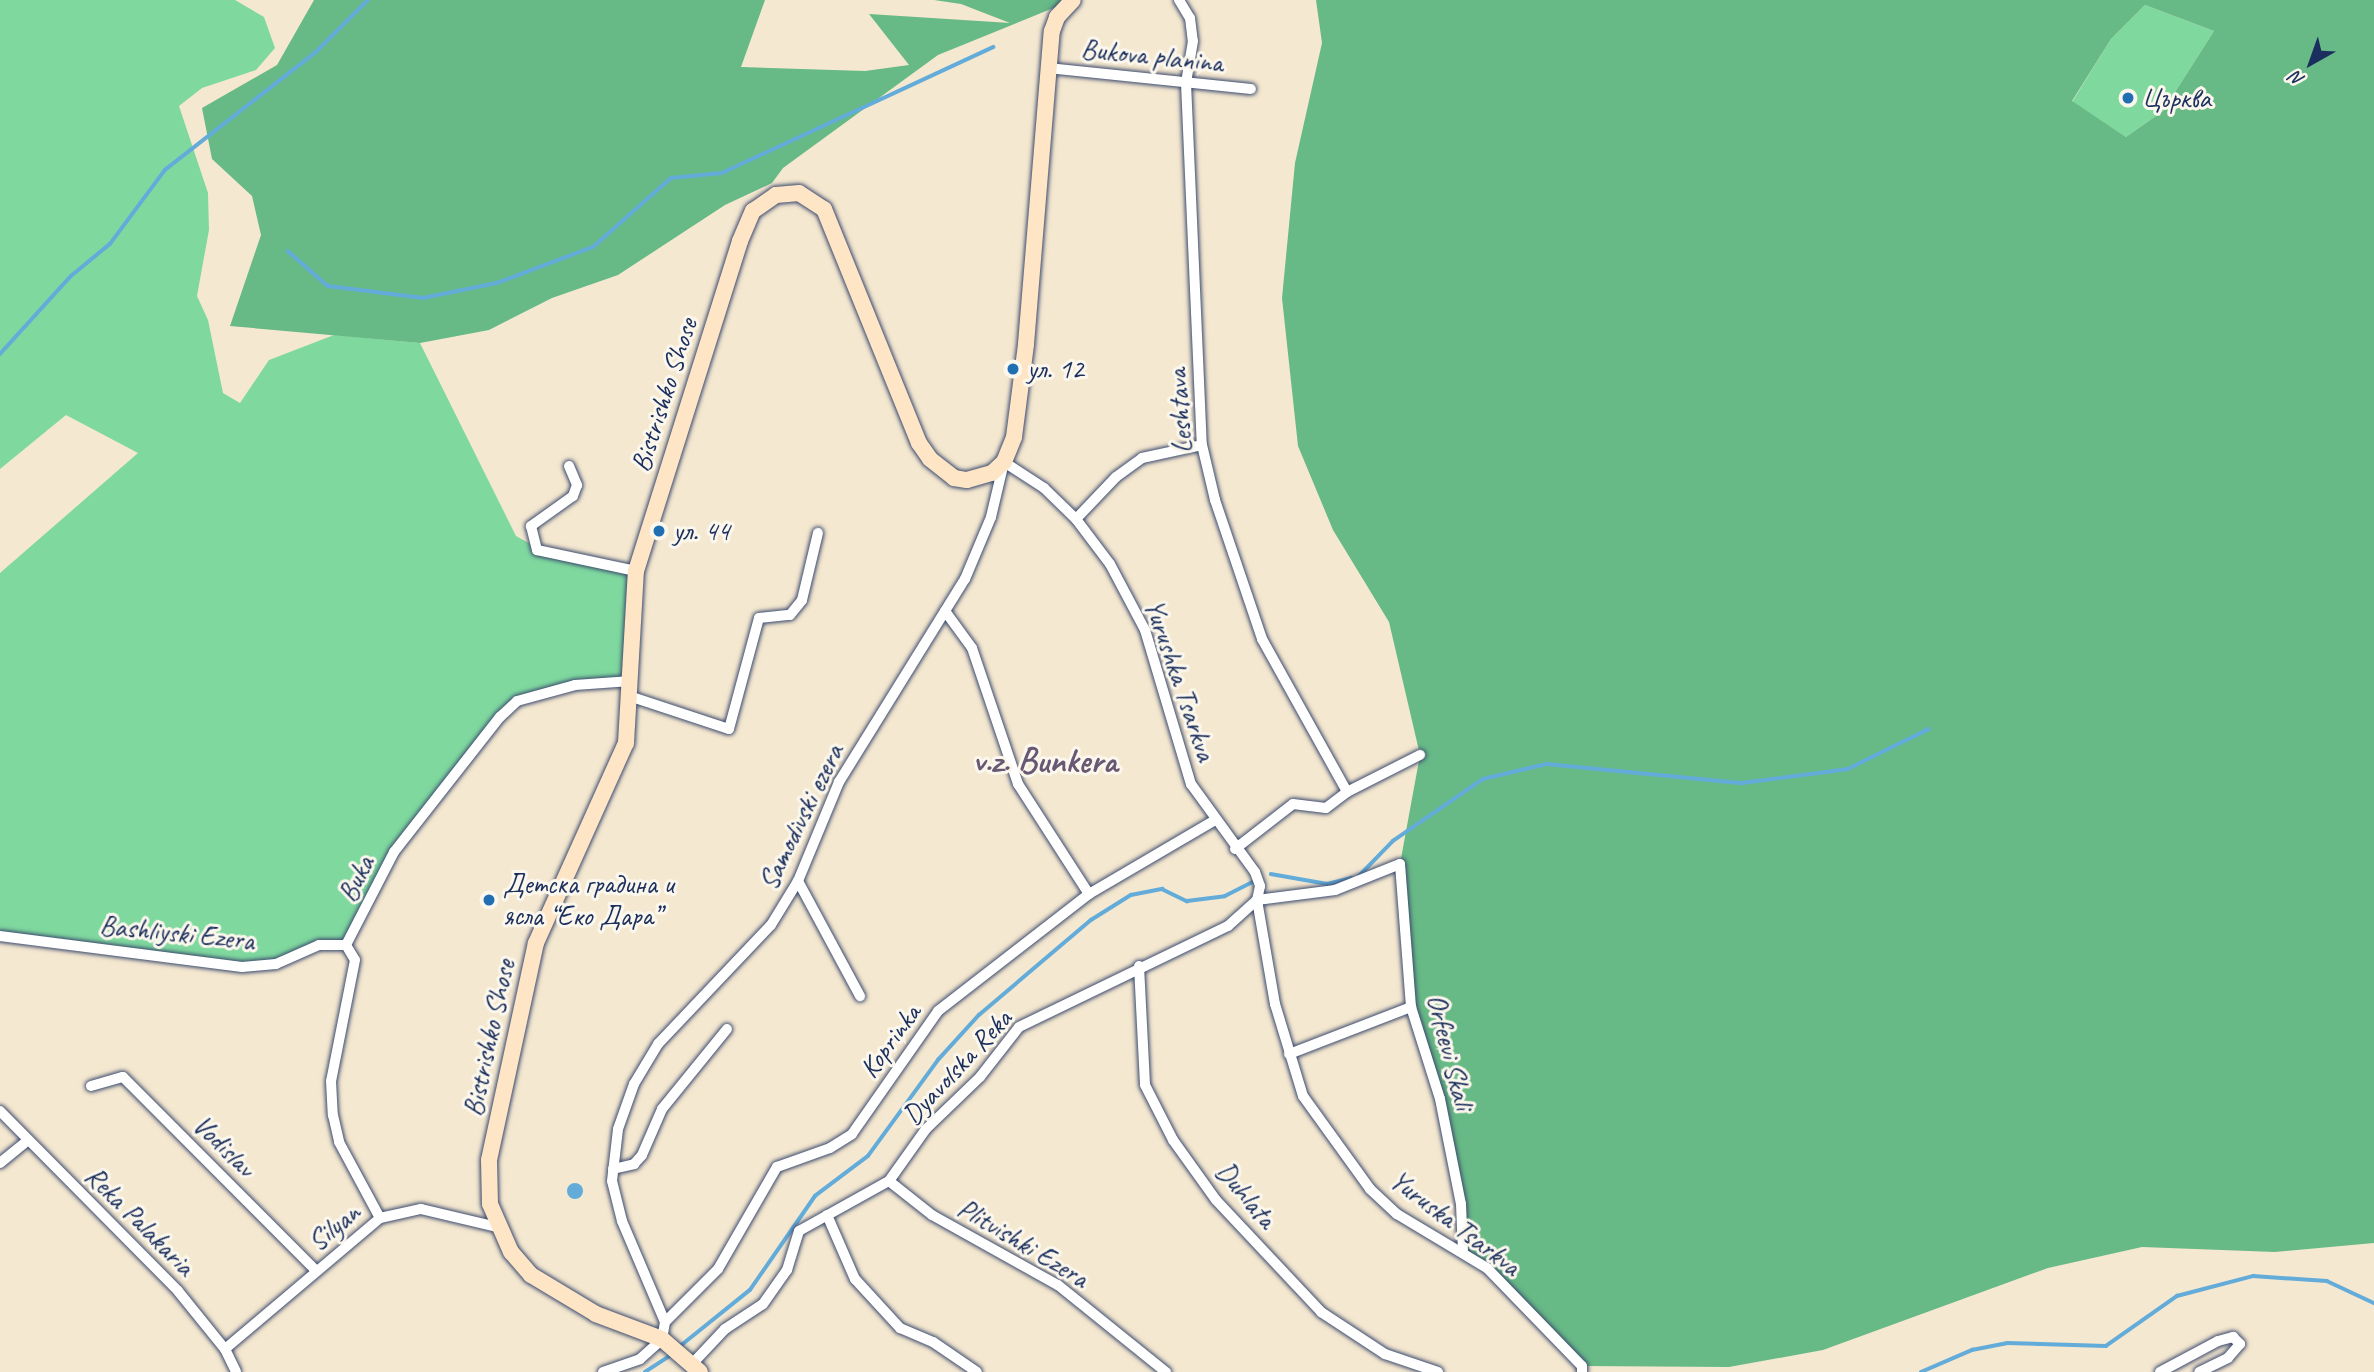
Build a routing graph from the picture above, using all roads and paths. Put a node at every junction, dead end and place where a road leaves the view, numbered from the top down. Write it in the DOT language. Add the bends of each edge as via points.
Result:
graph roads {
  1 [pos="1073,0"];
  2 [pos="1179,0"];
  3 [pos="1048,68"];
  4 [pos="1186,83"];
  5 [pos="1251,89"];
  6 [pos="1202,445"];
  7 [pos="1004,462"];
  8 [pos="569,466"];
  9 [pos="1076,519"];
  10 [pos="818,533"];
  11 [pos="636,571"];
  12 [pos="945,611"];
  13 [pos="632,689"];
  14 [pos="1420,755"];
  15 [pos="1347,792"];
  16 [pos="1215,820"];
  17 [pos="1234,849"];
  18 [pos="798,881"];
  19 [pos="1089,894"];
  20 [pos="1257,900"];
  21 [pos="0,936"];
  22 [pos="346,945"];
  23 [pos="1139,966"];
  24 [pos="860,996"];
  25 [pos="1411,1007"];
  26 [pos="727,1029"];
  27 [pos="1289,1054"];
  28 [pos="90,1086"];
  29 [pos="0,1111"];
  30 [pos="27,1141"];
  31 [pos="0,1163"];
  32 [pos="613,1169"];
  33 [pos="889,1181"];
  34 [pos="827,1215"];
  35 [pos="380,1218"];
  36 [pos="497,1227"];
  37 [pos="1463,1251"];
  38 [pos="316,1271"];
  39 [pos="665,1322"];
  40 [pos="662,1339"];
  41 [pos="225,1349"];
  42 [pos="697,1367"];
  43 [pos="236,1372"];
  44 [pos="603,1372"];
  45 [pos="977,1372"];
  46 [pos="1166,1372"];
  47 [pos="1438,1372"];
  48 [pos="1582,1372"];
  49 [pos="2160,1372"];
  50 [pos="2199,1372"];
  1 -- 3 [label="street" via="1057,17"];
  2 -- 4 [label="street, Leshtava" via="1190,18 1193,41"];
  3 -- 4 [label="street, Bukova planina"];
  3 -- 7 [label="street" via="1026,344 1014,437"];
  4 -- 5 [label="street, Bukova planina"];
  4 -- 6 [label="street, Leshtava"];
  6 -- 9 [label="street" via="1142,458 1116,477"];
  6 -- 15 [label="street, Leshtava" via="1215,499 1262,639"];
  7 -- 9 [label="street, Yurushka Tsarkva" via="1044,488"];
  7 -- 11 [label="street, Bistrishko Shose" via="992,473 967,480 954,478 930,459 919,443 824,209 799,193 776,195 753,211 743,233"];
  7 -- 12 [label="street, Samodivski ezera" via="992,517 965,579"];
  8 -- 11 [label="street" via="577,485 573,496 531,526 537,550"];
  9 -- 16 [label="street, Yurushka Tsarkva" via="1110,564 1145,630 1192,784"];
  10 -- 13 [label="street" via="802,600 790,615 759,618 729,729"];
  11 -- 13 [label="street, Bistrishko Shose" via="630,612"];
  12 -- 18 [label="street, Samodivski ezera" via="839,782"];
  12 -- 19 [label="street" via="972,648 1018,784"];
  13 -- 22 [label="street, Buka" via="575,685 517,701 394,852"];
  13 -- 36 [label="street, Bistrishko Shose" via="621,761 549,913 529,970 489,1160 490,1204"];
  14 -- 15 [label="street"];
  15 -- 17 [label="street" via="1326,808 1293,804 1270,817"];
  16 -- 17 [label="street, Yurushka Tsarkva"];
  16 -- 19 [label="street, Koprinka"];
  17 -- 20 [label="street, Yurushka Tsarkva" via="1255,872 1260,886"];
  18 -- 24 [label="street"];
  18 -- 32 [label="street, Samodivski ezera" via="771,925 671,1027 646,1061 618,1129"];
  19 -- 39 [label="street, Koprinka" via="939,1011 852,1134 830,1148 777,1167 718,1269"];
  20 -- 23 [label="street, Dyavolska Reka" via="1227,926"];
  20 -- 25 [label="street, Orfeevi Skali" via="1335,890 1400,864"];
  20 -- 27 [label="street, Yuruska Tsarkva" via="1275,1004"];
  21 -- 22 [label="street, Bashliyski Ezera" via="242,967 276,964 319,945"];
  22 -- 35 [label="street, Buka" via="355,960 331,1081 333,1115 339,1142"];
  23 -- 33 [label="street, Dyavolska Reka" via="1019,1027 980,1077 926,1129"];
  23 -- 47 [label="street, Duhlata" via="1145,1084 1173,1140 1216,1200 1321,1312 1385,1354"];
  25 -- 27 [label="street"];
  25 -- 37 [label="street, Orfeevi Skali" via="1443,1112 1461,1204"];
  26 -- 32 [label="street" via="662,1109 642,1155 634,1164"];
  27 -- 37 [label="street, Yuruska Tsarkva" via="1303,1096 1370,1189 1397,1214"];
  28 -- 38 [label="street, Vodislav" via="123,1077"];
  29 -- 30 [label="street, Reka Palakaria"];
  30 -- 31 [label="street"];
  30 -- 41 [label="street, Reka Palakaria" via="177,1291"];
  32 -- 39 [label="street, Samodivski ezera" via="622,1221"];
  33 -- 34 [label="street, Dyavolska Reka"];
  33 -- 46 [label="street, Plitvishki Ezera" via="932,1215 1058,1284"];
  34 -- 42 [label="street, Dyavolska Reka" via="799,1231 787,1270 763,1304 724,1329"];
  34 -- 45 [label="street" via="855,1279 901,1328 933,1342"];
  35 -- 36 [label="street, Silyan" via="421,1209"];
  35 -- 38 [label="street, Silyan"];
  36 -- 40 [label="street, Bistrishko Shose" via="531,1275 558,1294"];
  37 -- 48 [label="street, Yuruska Tsarkva" via="1487,1268 1582,1366"];
  38 -- 41 [label="street, Silyan"];
  39 -- 40 [label="street"];
  40 -- 42 [label="street, Bistrishko Shose"];
  40 -- 44 [label="street" via="640,1359"];
  41 -- 43 [label="street, Reka Palakaria"];
  49 -- 50 [label="street" via="2218,1341 2233,1337 2240,1343 2228,1358"];
}
